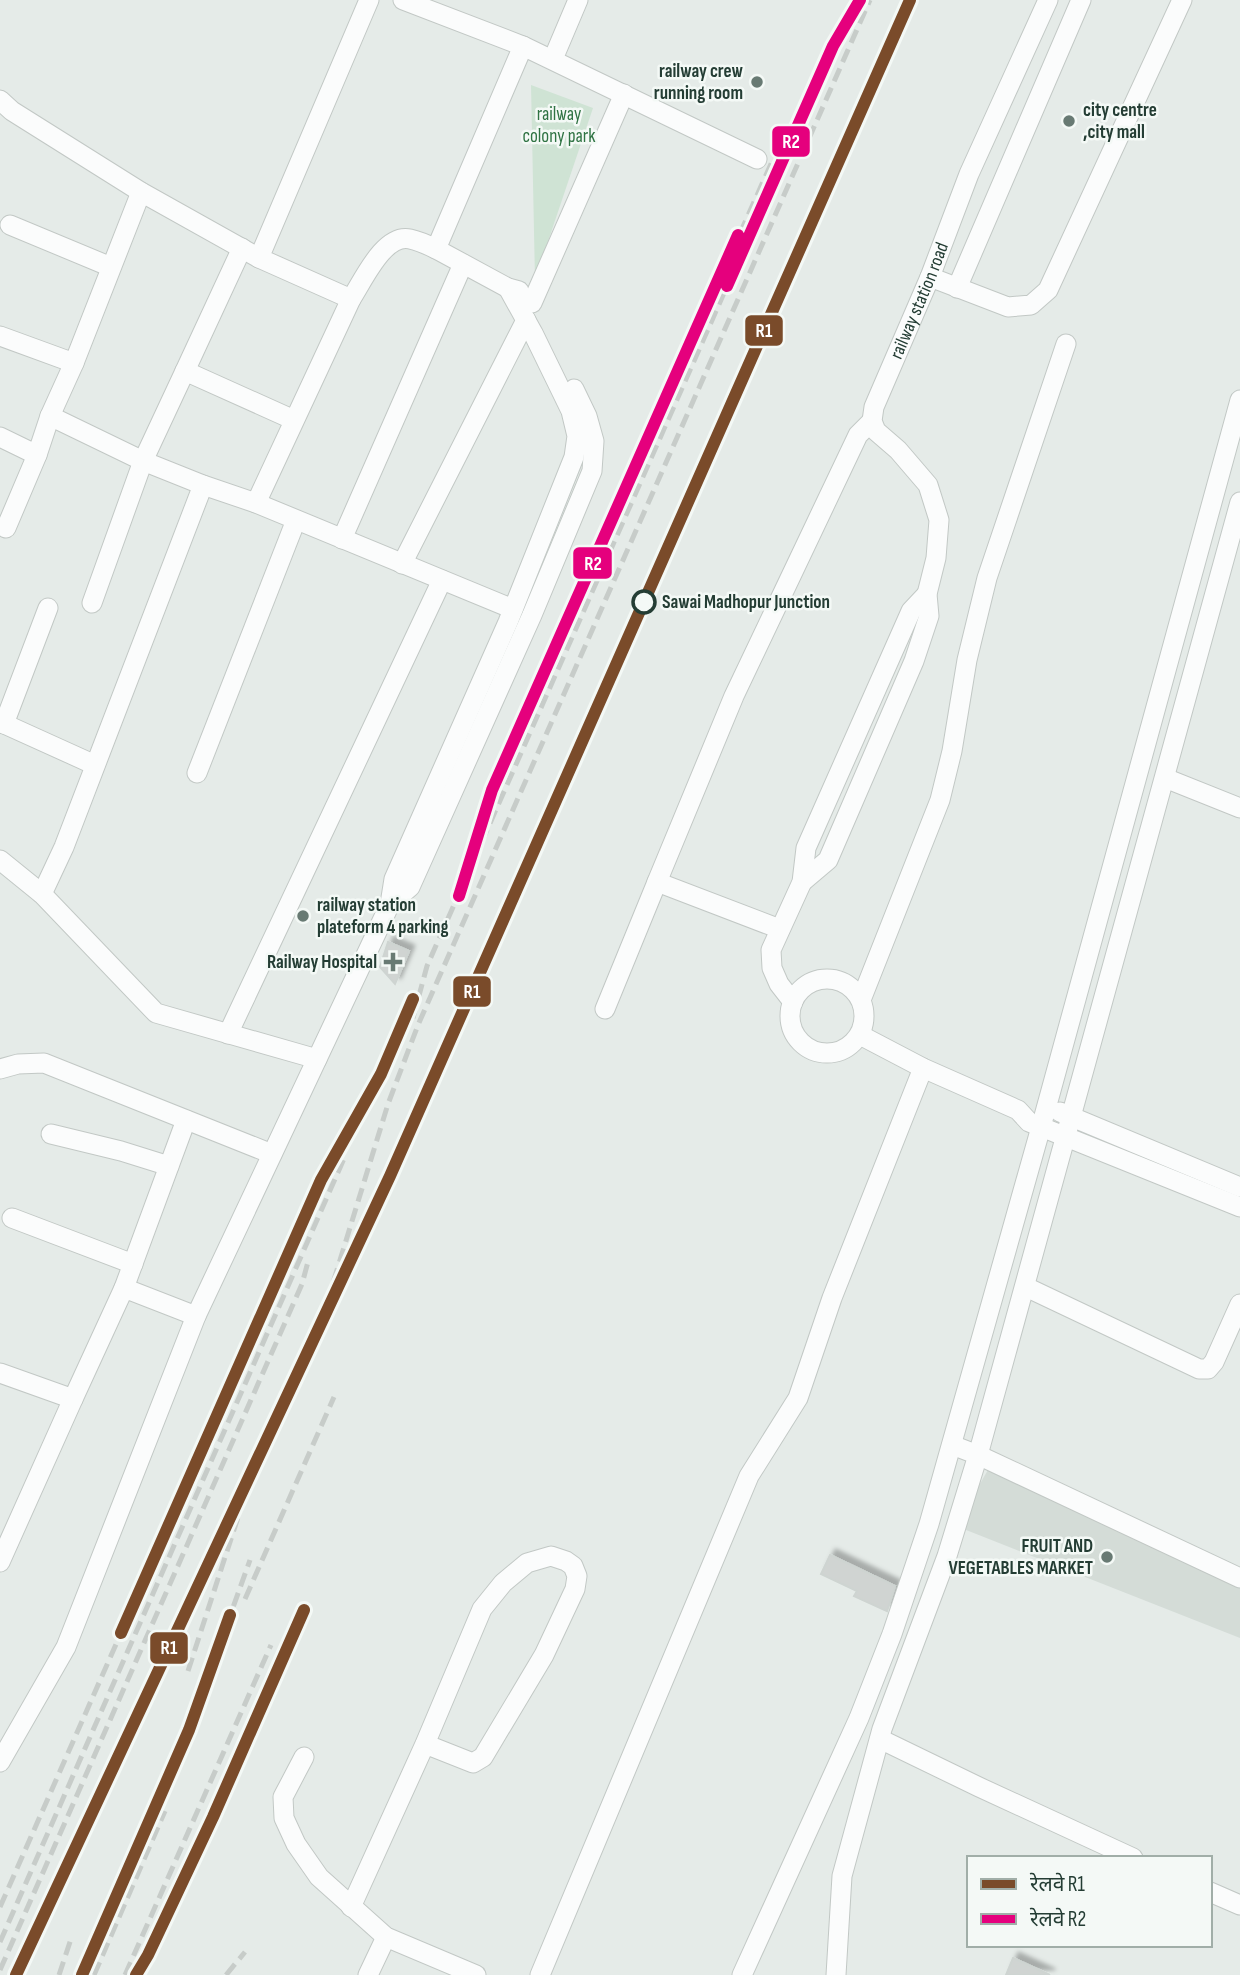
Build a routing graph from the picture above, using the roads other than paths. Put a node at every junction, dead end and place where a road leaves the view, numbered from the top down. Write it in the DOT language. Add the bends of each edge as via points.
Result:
graph roads {
  1 [pos="369,0"];
  2 [pos="403,0"];
  3 [pos="578,0"];
  4 [pos="1048,0"];
  5 [pos="1081,0"];
  6 [pos="1182,0"];
  7 [pos="523,46"];
  8 [pos="553,59"];
  9 [pos="624,94"];
  10 [pos="0,100"];
  11 [pos="757,159"];
  12 [pos="141,192"];
  13 [pos="9,225"];
  14 [pos="242,248"];
  15 [pos="436,249"];
  16 [pos="259,258"];
  17 [pos="464,264"];
  18 [pos="111,267"];
  19 [pos="930,277"];
  20 [pos="957,288"];
  21 [pos="351,299"];
  22 [pos="529,312"];
  23 [pos="0,336"];
  24 [pos="1066,344"];
  25 [pos="74,363"];
  26 [pos="185,371"];
  27 [pos="1239,410"];
  28 [pos="50,416"];
  29 [pos="294,420"];
  30 [pos="872,421"];
  31 [pos="0,437"];
  32 [pos="37,455"];
  33 [pos="143,461"];
  34 [pos="203,485"];
  35 [pos="1240,502"];
  36 [pos="256,503"];
  37 [pos="296,520"];
  38 [pos="6,527"];
  39 [pos="342,539"];
  40 [pos="402,564"];
  41 [pos="442,580"];
  42 [pos="92,603"];
  43 [pos="48,608"];
  44 [pos="513,609"];
  45 [pos="2,723"];
  46 [pos="95,765"];
  47 [pos="197,773"];
  48 [pos="1165,778"];
  49 [pos="1240,808"];
  50 [pos="0,860"];
  51 [pos="657,882"];
  52 [pos="42,894"];
  53 [pos="390,904"];
  54 [pos="780,929"];
  55 [pos="861,1000"];
  56 [pos="793,1002"];
  57 [pos="605,1009"];
  58 [pos="228,1034"];
  59 [pos="860,1035"];
  60 [pos="317,1059"];
  61 [pos="923,1068"];
  62 [pos="0,1069"];
  63 [pos="1070,1115"];
  64 [pos="1044,1118"];
  65 [pos="186,1120"];
  66 [pos="51,1134"];
  67 [pos="1065,1135"];
  68 [pos="272,1154"];
  69 [pos="169,1166"];
  70 [pos="1240,1187"];
  71 [pos="1240,1207"];
  72 [pos="12,1218"];
  73 [pos="133,1264"];
  74 [pos="1026,1287"];
  75 [pos="124,1288"];
  76 [pos="1240,1304"];
  77 [pos="196,1316"];
  78 [pos="0,1373"];
  79 [pos="73,1399"];
  80 [pos="952,1445"];
  81 [pos="978,1455"];
  82 [pos="0,1562"];
  83 [pos="1240,1578"];
  84 [pos="859,1718"];
  85 [pos="881,1734"];
  86 [pos="425,1744"];
  87 [pos="304,1757"];
  88 [pos="0,1762"];
  89 [pos="1129,1856"];
  90 [pos="1212,1893"];
  91 [pos="1240,1905"];
  92 [pos="351,1907"];
  93 [pos="386,1937"];
  94 [pos="455,1971"];
  95 [pos="368,1975"];
  96 [pos="476,1975"];
  97 [pos="540,1975"];
  98 [pos="742,1975"];
  99 [pos="836,1975"];
  1 -- 16 [label="street"];
  2 -- 7 [label="street"];
  3 -- 8 [label="street"];
  4 -- 19 [label="street, railway station road" via="970,174"];
  5 -- 20 [label="street"];
  6 -- 20 [label="street" via="1048,290 1031,305 1009,307"];
  7 -- 8 [label="street"];
  7 -- 15 [label="street"];
  8 -- 9 [label="street"];
  9 -- 11 [label="street"];
  9 -- 22 [label="street"];
  10 -- 12 [label="street"];
  12 -- 14 [label="street"];
  12 -- 18 [label="street"];
  13 -- 18 [label="street"];
  14 -- 16 [label="street"];
  14 -- 26 [label="street"];
  15 -- 17 [label="street"];
  15 -- 21 [label="street" via="407,238 393,241 382,250"];
  16 -- 21 [label="street"];
  17 -- 22 [label="street" via="508,288"];
  17 -- 39 [label="street"];
  18 -- 25 [label="street"];
  19 -- 20 [label="street"];
  19 -- 30 [label="street, railway station road"];
  21 -- 29 [label="street"];
  22 -- 40 [label="street"];
  22 -- 44 [label="street" via="571,411 576,436 564,488"];
  22 -- 53 [label="street" via="587,416 594,441 592,471 410,887"];
  23 -- 25 [label="street"];
  24 -- 55 [label="street" via="987,578 940,800"];
  25 -- 28 [label="street"];
  26 -- 29 [label="street"];
  26 -- 33 [label="street"];
  27 -- 64 [label="street"];
  28 -- 32 [label="street"];
  28 -- 33 [label="street"];
  29 -- 36 [label="street"];
  30 -- 51 [label="street, railway station road" via="858,435 734,696"];
  30 -- 54 [label="street" via="876,431 928,485 939,520 927,594 929,617 828,860 803,883"];
  31 -- 32 [label="street"];
  32 -- 38 [label="street"];
  33 -- 34 [label="street"];
  33 -- 42 [label="street"];
  34 -- 36 [label="street"];
  34 -- 46 [label="street"];
  35 -- 48 [label="street"];
  36 -- 37 [label="street"];
  37 -- 39 [label="street"];
  37 -- 47 [label="street"];
  39 -- 40 [label="street"];
  40 -- 41 [label="street"];
  41 -- 44 [label="street"];
  41 -- 58 [label="street"];
  43 -- 45 [label="street"];
  44 -- 53 [label="street" via="394,879"];
  45 -- 46 [label="street"];
  46 -- 52 [label="street"];
  48 -- 49 [label="street"];
  48 -- 63 [label="street"];
  50 -- 52 [label="street"];
  51 -- 54 [label="street"];
  51 -- 57 [label="street, railway station road"];
  52 -- 58 [label="street" via="156,1013"];
  53 -- 60 [label="street"];
  54 -- 56 [label="street" via="771,950 772,968"];
  55 -- 56 [label="street" via="854,990 833,979 809,984"];
  55 -- 59 [label="street" via="865,1012"];
  56 -- 59 [label="street" via="791,1026 796,1038 816,1052 841,1051"];
  58 -- 60 [label="street"];
  59 -- 61 [label="street"];
  60 -- 68 [label="street"];
  61 -- 64 [label="street" via="1018,1110 1034,1106"];
  61 -- 97 [label="street" via="832,1298 798,1398 749,1476"];
  62 -- 65 [label="street" via="44,1063"];
  63 -- 64 [label="street"];
  63 -- 67 [label="street"];
  63 -- 70 [label="street"];
  64 -- 67 [label="street"];
  64 -- 80 [label="street"];
  65 -- 68 [label="street"];
  65 -- 69 [label="street"];
  66 -- 69 [label="street"];
  67 -- 71 [label="street"];
  67 -- 74 [label="street"];
  68 -- 77 [label="street"];
  69 -- 73 [label="street"];
  72 -- 73 [label="street"];
  73 -- 75 [label="street"];
  74 -- 76 [label="street" via="1199,1369 1208,1369 1214,1362"];
  74 -- 81 [label="street"];
  75 -- 77 [label="street"];
  75 -- 79 [label="street"];
  77 -- 88 [label="street" via="66,1647"];
  78 -- 79 [label="street"];
  79 -- 82 [label="street"];
  80 -- 81 [label="street"];
  80 -- 84 [label="street" via="904,1597"];
  81 -- 83 [label="street"];
  81 -- 85 [label="street" via="947,1556"];
  84 -- 85 [label="street"];
  84 -- 98 [label="street"];
  85 -- 89 [label="street"];
  85 -- 99 [label="street" via="842,1876"];
  86 -- 86 [label="street" via="472,1763 483,1757 544,1655 575,1589 573,1566 551,1556 527,1563 503,1583 482,1609"];
  86 -- 92 [label="street"];
  87 -- 92 [label="street" via="283,1797 284,1818 319,1877"];
  90 -- 91 [label="street"];
  92 -- 93 [label="street"];
  93 -- 94 [label="street"];
  93 -- 95 [label="street"];
  94 -- 96 [label="street"];
}
